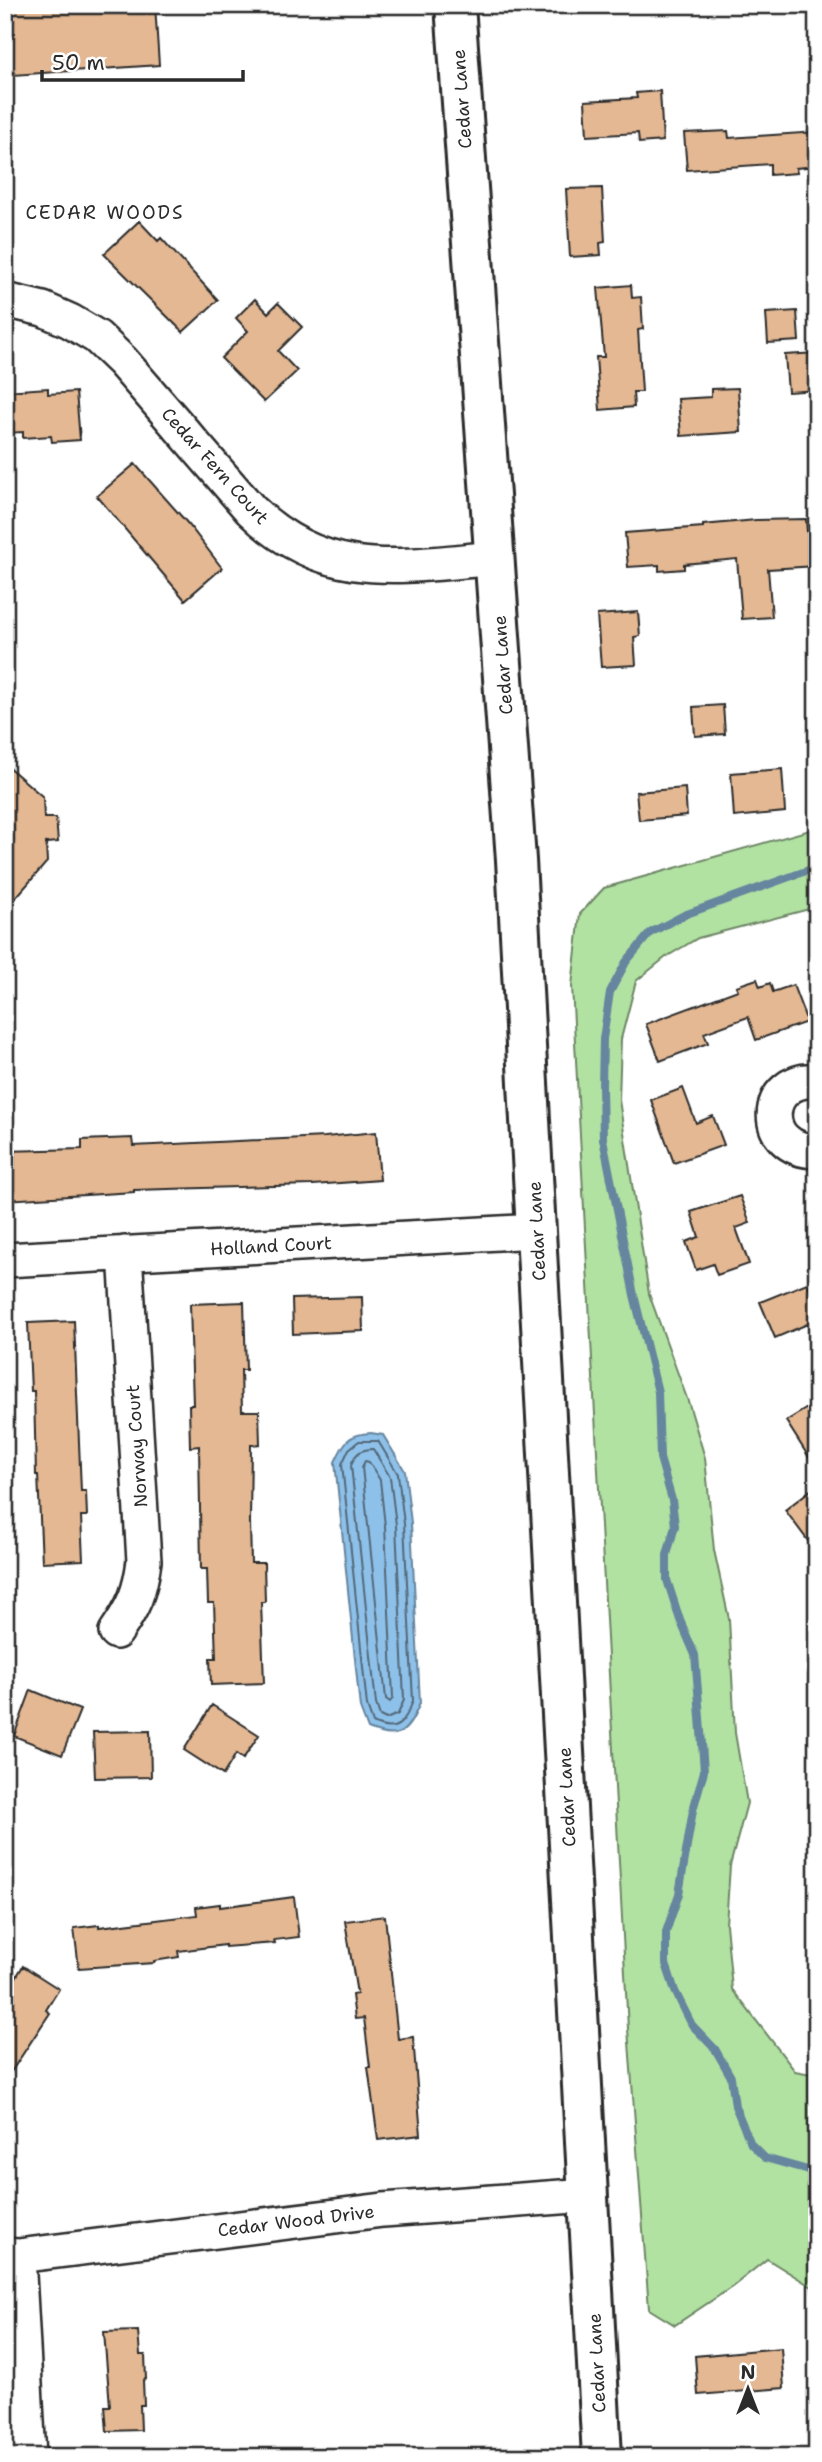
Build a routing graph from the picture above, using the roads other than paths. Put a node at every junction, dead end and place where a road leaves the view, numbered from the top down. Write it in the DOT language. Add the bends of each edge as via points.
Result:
graph roads {
  1 [pos="455,5"];
  2 [pos="5,300"];
  3 [pos="496,558"];
  4 [pos="817,1081"];
  5 [pos="817,1151"];
  6 [pos="537,1231"];
  7 [pos="125,1254"];
  8 [pos="5,1260"];
  9 [pos="116,1632"];
  10 [pos="588,2195"];
  11 [pos="12,2256"];
  12 [pos="29,2457"];
  13 [pos="602,2457"];
  1 -- 3 [label="main road, Cedar Lane"];
  2 -- 3 [label="street, Cedar Fern Court" via="43,309 97,337 251,510 288,539 342,562 380,566"];
  3 -- 6 [label="main road, Cedar Lane"];
  4 -- 5 [label="street" via="801,1081 782,1092 774,1113 776,1127 790,1146"];
  6 -- 7 [label="street, Holland Court"];
  6 -- 10 [label="main road, Cedar Lane"];
  7 -- 8 [label="street, Holland Court"];
  7 -- 9 [label="street, Norway Court" via="144,1561 133,1608"];
  10 -- 11 [label="street, Cedar Wood Drive" via="383,2210"];
  10 -- 13 [label="main road, Cedar Lane"];
  11 -- 12 [label="street"];
}
